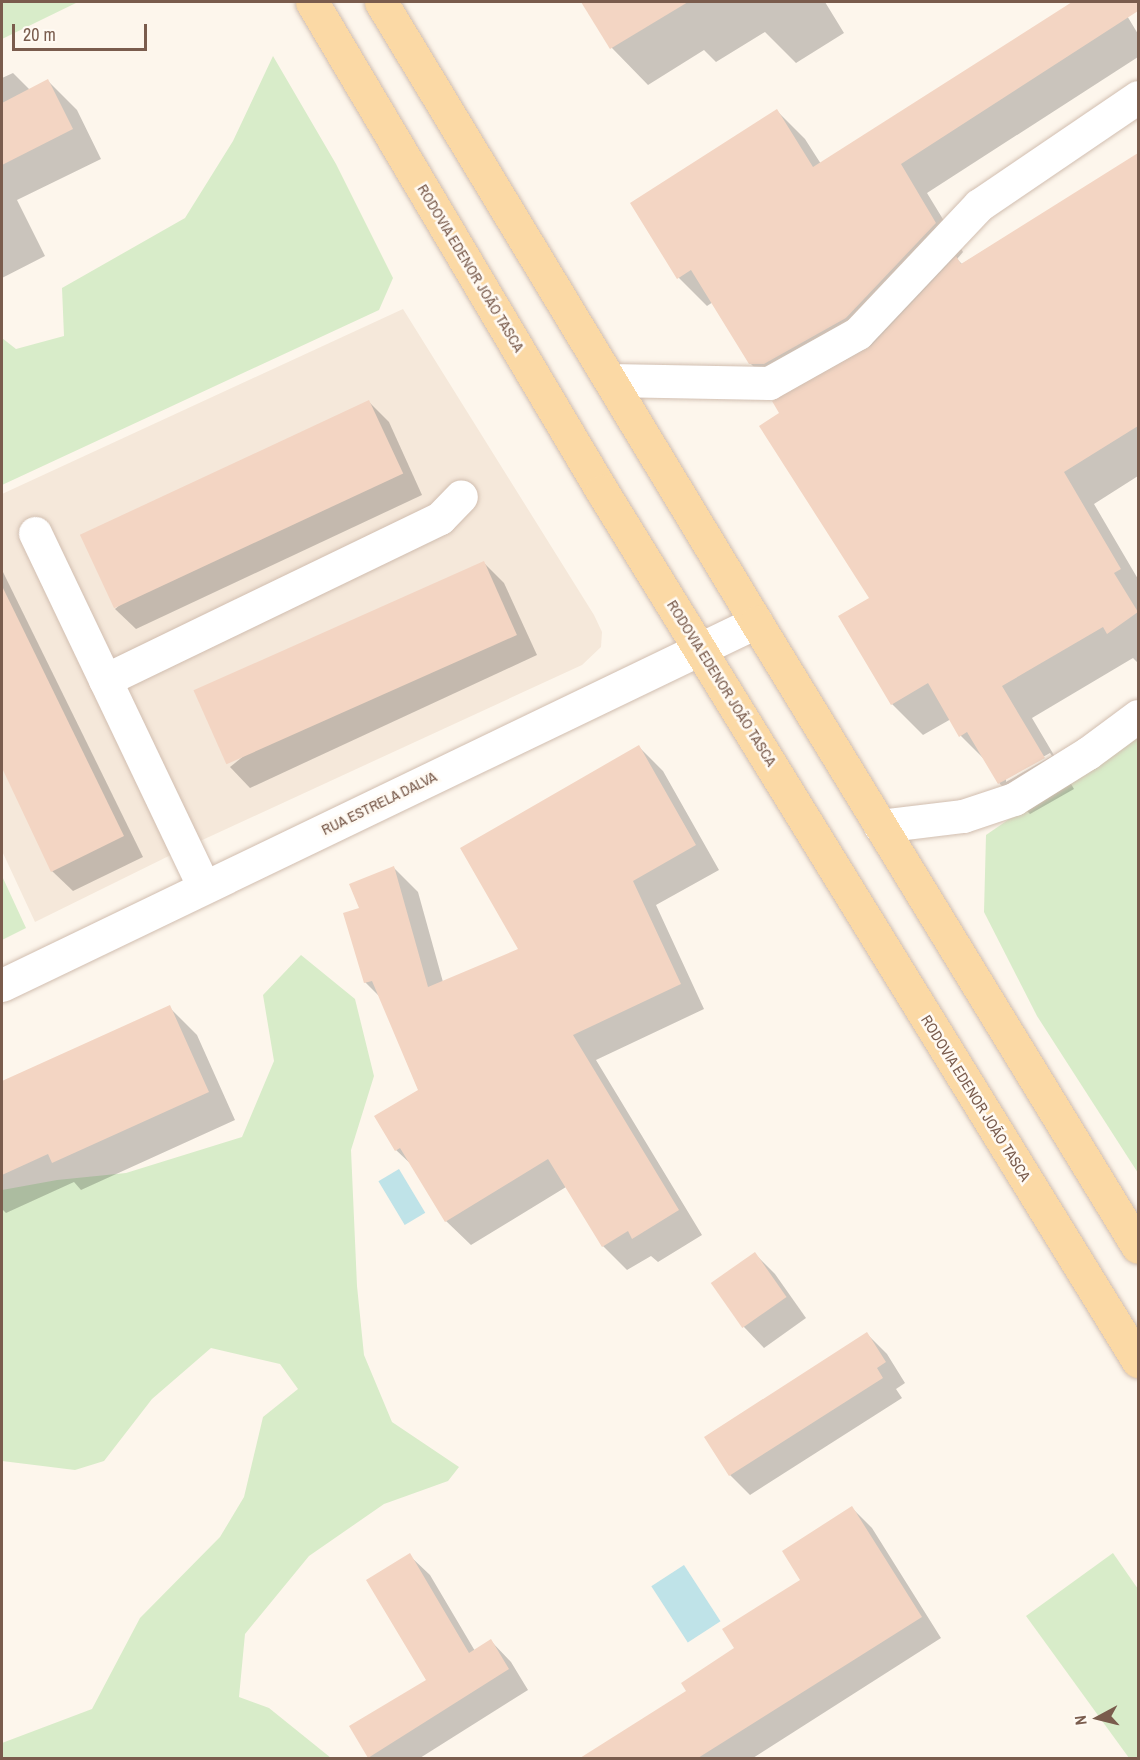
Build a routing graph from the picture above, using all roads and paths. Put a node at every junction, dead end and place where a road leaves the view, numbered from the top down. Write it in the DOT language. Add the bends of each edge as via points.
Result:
graph roads {
  1 [pos="312,2"];
  2 [pos="381,2"];
  3 [pos="1138,97"];
  4 [pos="610,380"];
  5 [pos="461,496"];
  6 [pos="35,533"];
  7 [pos="756,622"];
  8 [pos="701,648"];
  9 [pos="105,680"];
  10 [pos="1138,717"];
  11 [pos="880,826"];
  12 [pos="204,887"];
  13 [pos="2,985"];
  14 [pos="1138,1247"];
  15 [pos="1138,1361"];
  1 -- 8 [label="main road, RODOVIA EDENOR JOÃO TASCA" via="602,491"];
  2 -- 4 [label="main road"];
  3 -- 4 [label="street" via="979,205 858,333 769,383"];
  4 -- 7 [label="main road"];
  5 -- 9 [label="street" via="440,518"];
  6 -- 9 [label="street"];
  7 -- 8 [label="street, RUA ESTRELA DALVA"];
  7 -- 11 [label="main road"];
  8 -- 12 [label="street, RUA ESTRELA DALVA"];
  8 -- 15 [label="main road, RODOVIA EDENOR JOÃO TASCA"];
  9 -- 12 [label="street"];
  10 -- 11 [label="street" via="1014,799 963,816"];
  11 -- 14 [label="main road"];
  12 -- 13 [label="street, RUA ESTRELA DALVA"];
}
